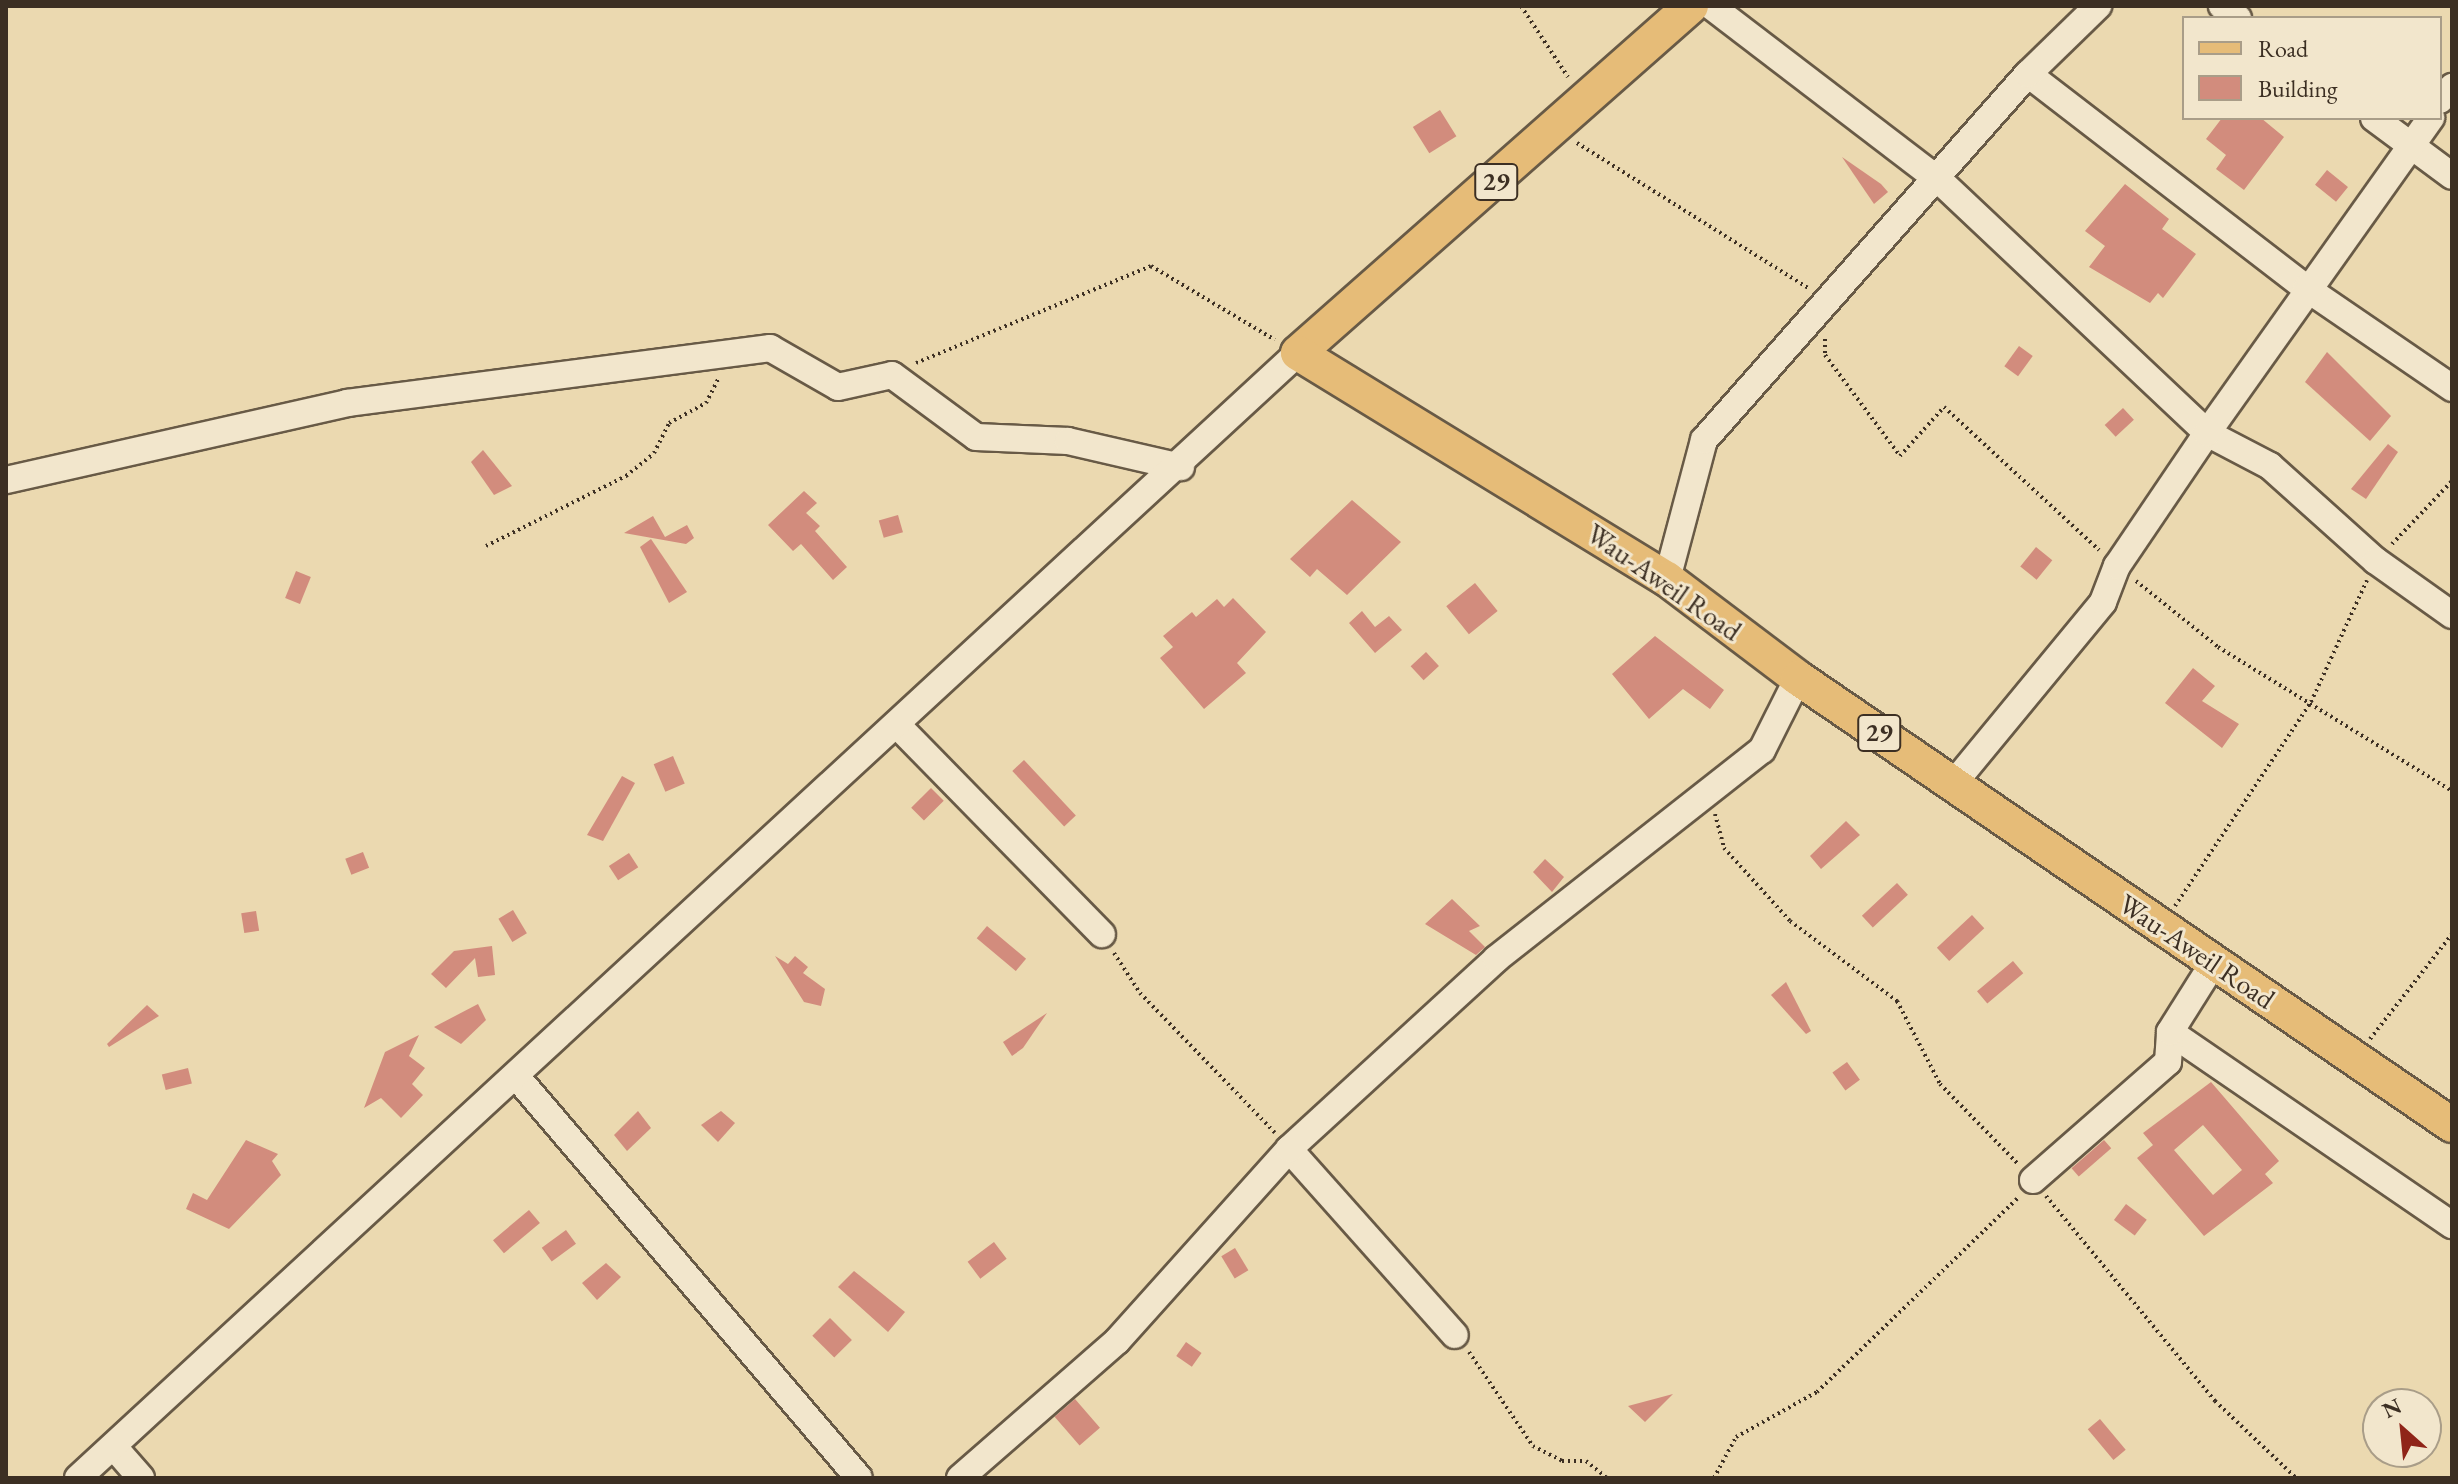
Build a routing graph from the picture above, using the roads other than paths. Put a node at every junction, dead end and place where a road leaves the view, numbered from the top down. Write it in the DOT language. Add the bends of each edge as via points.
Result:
graph roads {
  1 [pos="1691,6"];
  2 [pos="1711,6"];
  3 [pos="2086,10"];
  4 [pos="2028,74"];
  5 [pos="2377,120"];
  6 [pos="2430,120"];
  7 [pos="2415,148"];
  8 [pos="2452,176"];
  9 [pos="1940,181"];
  10 [pos="2306,288"];
  11 [pos="1298,353"];
  12 [pos="2452,388"];
  13 [pos="2207,433"];
  14 [pos="1181,467"];
  15 [pos="10,484"];
  16 [pos="1667,579"];
  17 [pos="2452,615"];
  18 [pos="1798,678"];
  19 [pos="899,727"];
  20 [pos="1954,783"];
  21 [pos="1102,934"];
  22 [pos="2214,962"];
  23 [pos="2170,1032"];
  24 [pos="516,1076"];
  25 [pos="2452,1125"];
  26 [pos="1289,1149"];
  27 [pos="2033,1180"];
  28 [pos="2452,1225"];
  29 [pos="1455,1335"];
  30 [pos="114,1447"];
  31 [pos="78,1478"];
  32 [pos="141,1478"];
  33 [pos="859,1478"];
  34 [pos="960,1478"];
  1 -- 11 [label="main road, 29"];
  2 -- 9 [label="street"];
  3 -- 4 [label="street"];
  4 -- 9 [label="street"];
  4 -- 10 [label="street"];
  5 -- 7 [label="street"];
  6 -- 7 [label="street"];
  7 -- 8 [label="street"];
  7 -- 10 [label="street"];
  9 -- 13 [label="street"];
  9 -- 16 [label="street" via="1824,299 1704,440"];
  10 -- 12 [label="street"];
  10 -- 13 [label="street"];
  11 -- 14 [label="street"];
  11 -- 16 [label="main road, Wau-Aweil Road / 29"];
  13 -- 17 [label="street" via="2270,466 2376,561"];
  13 -- 20 [label="street" via="2117,566 2103,602"];
  14 -- 15 [label="street" via="1068,441 976,437 892,375 838,387 770,348 347,403"];
  14 -- 19 [label="street"];
  16 -- 18 [label="main road, Wau-Aweil Road / 29"];
  18 -- 20 [label="main road, Wau-Aweil Road / 29"];
  18 -- 26 [label="street" via="1762,750 1496,959"];
  19 -- 21 [label="street"];
  19 -- 24 [label="street"];
  20 -- 22 [label="main road, Wau-Aweil Road / 29"];
  22 -- 23 [label="street"];
  22 -- 25 [label="main road, Wau-Aweil Road / 29"];
  23 -- 27 [label="street" via="2168,1062"];
  23 -- 28 [label="street"];
  24 -- 30 [label="street"];
  24 -- 33 [label="street"];
  26 -- 29 [label="street"];
  26 -- 34 [label="street" via="1117,1341"];
  30 -- 31 [label="street"];
  30 -- 32 [label="street"];
}
